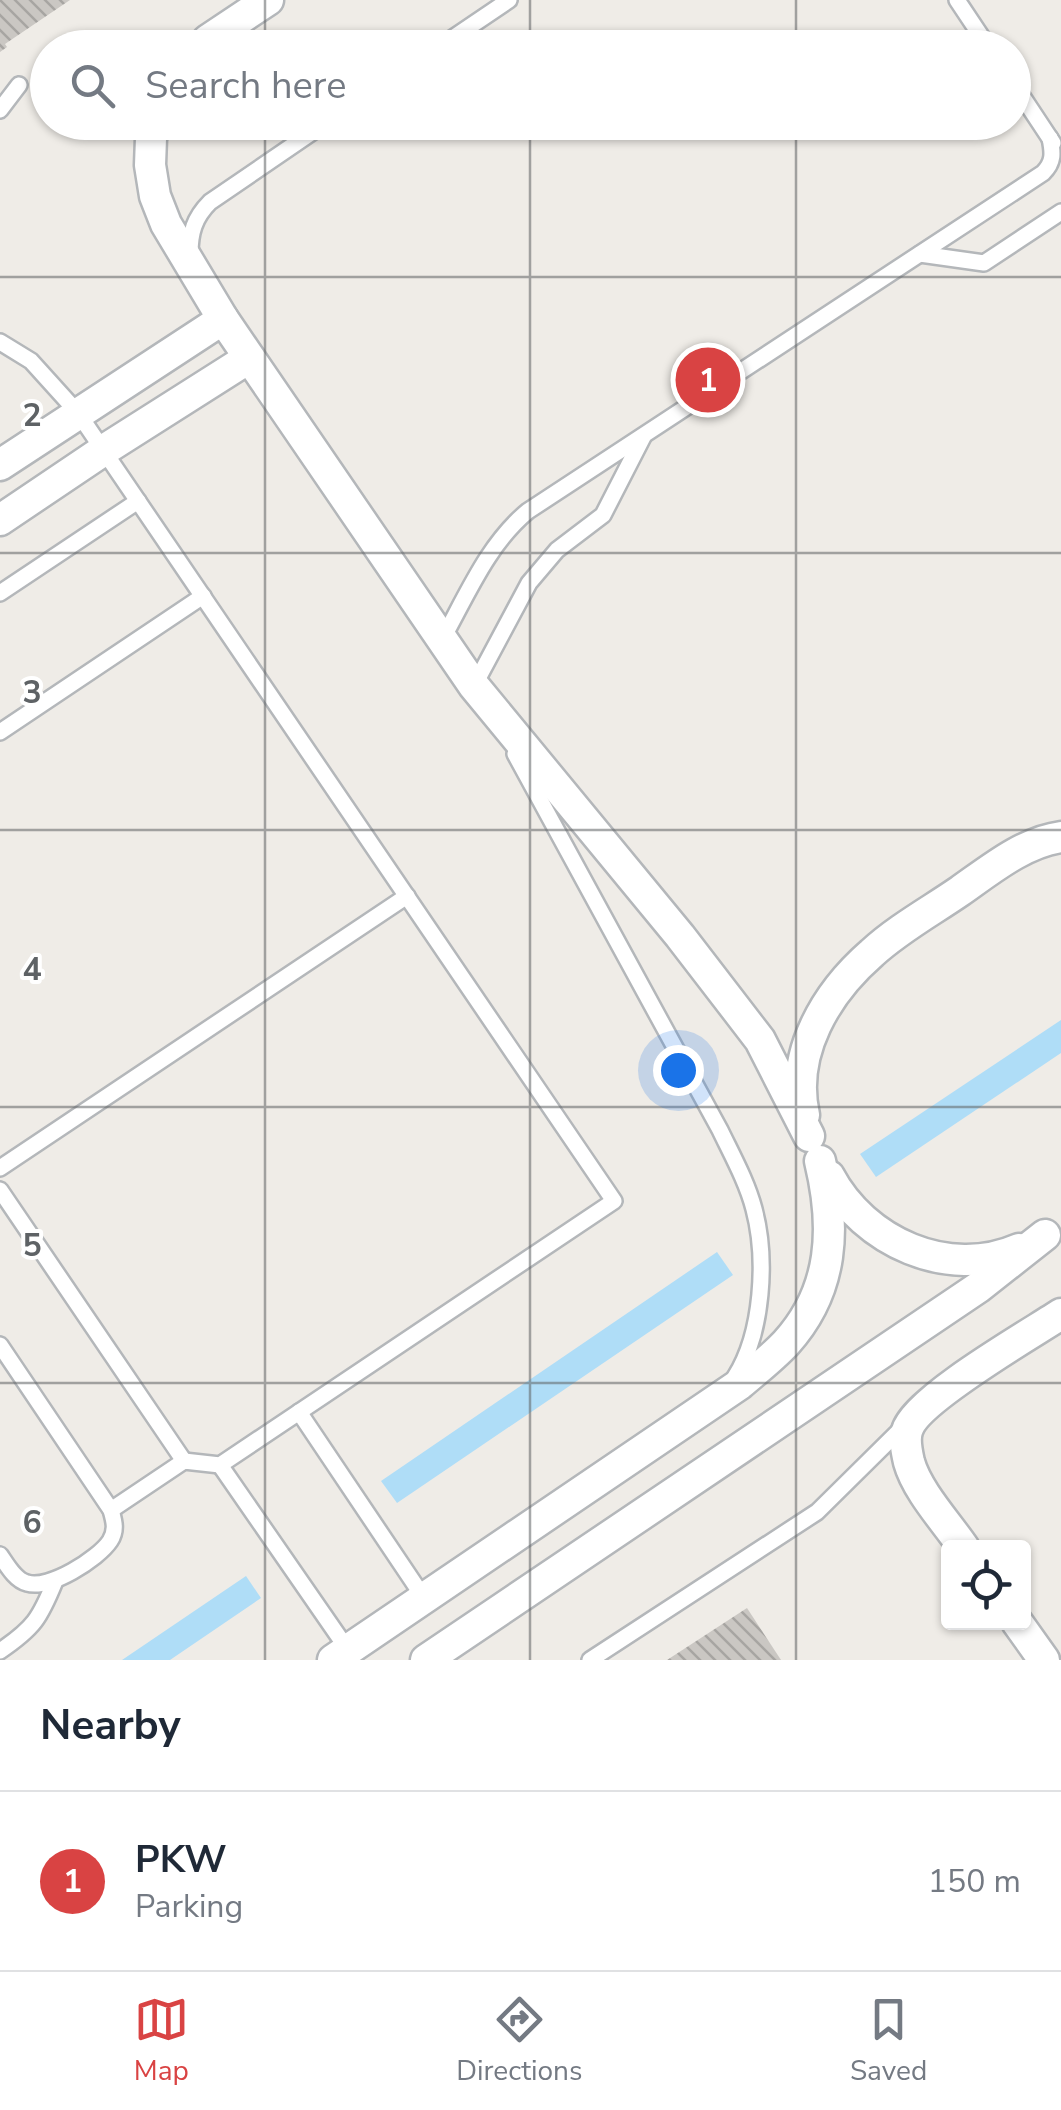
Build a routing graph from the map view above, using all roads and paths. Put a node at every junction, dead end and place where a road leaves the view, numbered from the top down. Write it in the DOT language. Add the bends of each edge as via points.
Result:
graph roads {
  1 [pos="268,0"];
  2 [pos="508,0"];
  3 [pos="957,0"];
  4 [pos="223,30"];
  5 [pos="464,30"];
  6 [pos="977,30"];
  7 [pos="20,85"];
  8 [pos="0,110"];
  9 [pos="1031,110"];
  10 [pos="1050,138"];
  11 [pos="151,140"];
  12 [pos="301,140"];
  13 [pos="1061,155"];
  14 [pos="1061,212"];
  15 [pos="920,254"];
  16 [pos="194,273"];
  17 [pos="223,319"];
  18 [pos="0,342"];
  19 [pos="249,358"];
  20 [pos="78,413"];
  21 [pos="644,436"];
  22 [pos="104,450"];
  23 [pos="0,466"];
  24 [pos="138,502"];
  25 [pos="0,520"];
  26 [pos="0,594"];
  27 [pos="202,596"];
  28 [pos="442,640"];
  29 [pos="480,694"];
  30 [pos="0,732"];
  31 [pos="1061,836"];
  32 [pos="407,896"];
  33 [pos="815,1148"];
  34 [pos="0,1168"];
  35 [pos="0,1190"];
  36 [pos="1053,1230"];
  37 [pos="1061,1314"];
  38 [pos="1061,1331"];
  39 [pos="1028,1336"];
  40 [pos="0,1345"];
  41 [pos="704,1408"];
  42 [pos="299,1412"];
  43 [pos="916,1415"];
  44 [pos="184,1460"];
  45 [pos="220,1465"];
  46 [pos="111,1510"];
  47 [pos="958,1540"];
  48 [pos="0,1554"];
  49 [pos="56,1581"];
  50 [pos="424,1598"];
  51 [pos="1023,1630"];
  52 [pos="0,1651"];
  53 [pos="340,1655"];
  54 [pos="426,1660"];
  55 [pos="590,1660"];
  56 [pos="1044,1660"];
  1 -- 4 [label="street"];
  2 -- 5 [label="lane"];
  3 -- 6 [label="lane"];
  7 -- 8 [label="lane"];
  9 -- 10 [label="lane"];
  10 -- 13 [label="lane"];
  10 -- 15 [label="lane" via="1054,154 1043,173"];
  11 -- 16 [label="street" via="155,196"];
  12 -- 16 [label="lane" via="200,212 190,240"];
  14 -- 15 [label="lane" via="984,263"];
  15 -- 21 [label="lane"];
  16 -- 17 [label="street"];
  17 -- 19 [label="street"];
  17 -- 20 [label="street"];
  18 -- 20 [label="lane" via="30,361"];
  19 -- 22 [label="street"];
  19 -- 28 [label="street"];
  20 -- 22 [label="lane"];
  20 -- 23 [label="street"];
  21 -- 28 [label="lane" via="510,526"];
  21 -- 29 [label="lane" via="603,515 557,550 529,583"];
  22 -- 24 [label="lane"];
  22 -- 25 [label="street"];
  24 -- 26 [label="lane"];
  24 -- 27 [label="lane"];
  27 -- 30 [label="lane"];
  27 -- 32 [label="lane"];
  28 -- 29 [label="street"];
  29 -- 33 [label="street" via="760,1040"];
  29 -- 41 [label="lane" via="720,1130 755,1210 760,1288 753,1334 730,1386"];
  31 -- 33 [label="street" via="1003,862 874,950 842,984 816,1023 805,1055 802,1108"];
  32 -- 34 [label="lane"];
  32 -- 42 [label="lane" via="614,1201"];
  33 -- 36 [label="street" via="832,1183 861,1218 899,1246 925,1255 984,1259"];
  33 -- 41 [label="street" via="831,1220 815,1298 784,1346"];
  35 -- 44 [label="lane"];
  36 -- 54 [label="street" via="980,1287"];
  37 -- 39 [label="street"];
  38 -- 39 [label="lane"];
  39 -- 43 [label="street"];
  40 -- 46 [label="lane"];
  41 -- 50 [label="street"];
  42 -- 45 [label="lane"];
  42 -- 50 [label="lane"];
  43 -- 47 [label="street" via="906,1444 914,1477"];
  43 -- 55 [label="lane" via="817,1512"];
  44 -- 45 [label="lane"];
  44 -- 46 [label="lane"];
  45 -- 53 [label="lane"];
  46 -- 49 [label="lane" via="111,1539"];
  48 -- 49 [label="lane" via="24,1583"];
  49 -- 52 [label="lane" via="36,1623"];
  50 -- 53 [label="street"];
  51 -- 56 [label="street"];
}
